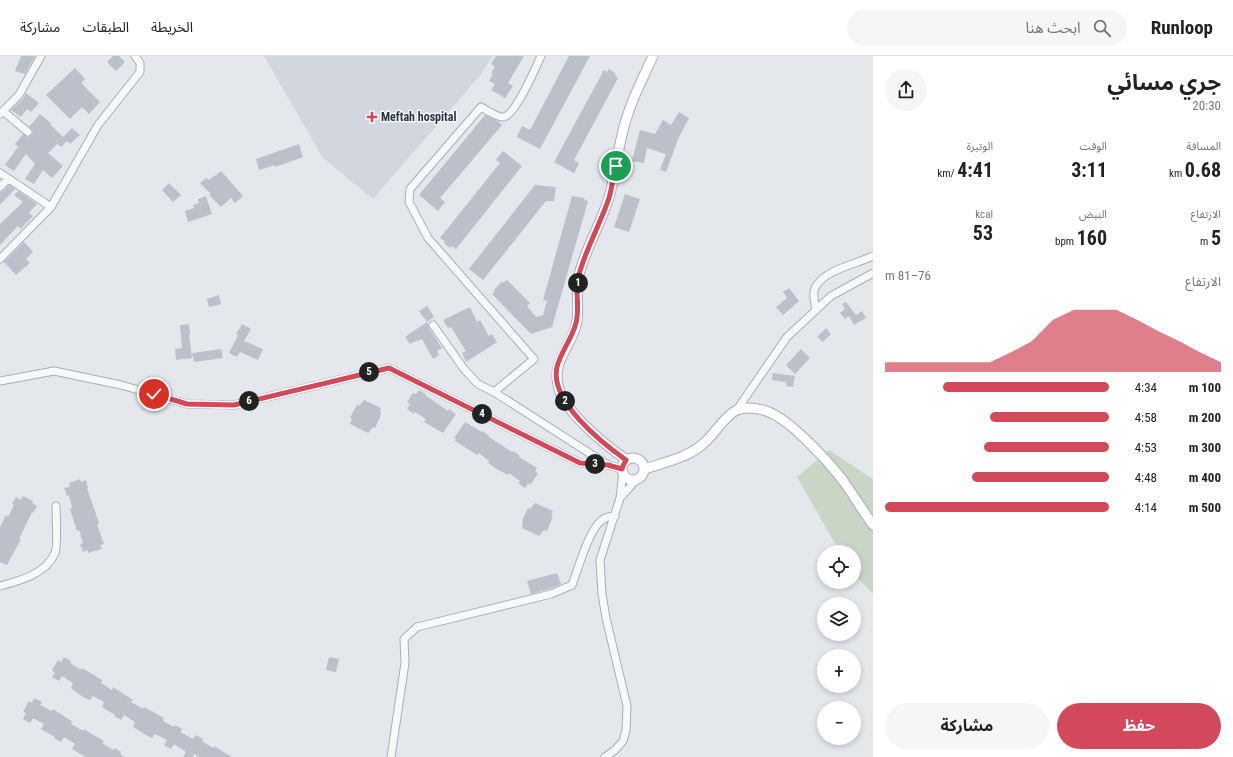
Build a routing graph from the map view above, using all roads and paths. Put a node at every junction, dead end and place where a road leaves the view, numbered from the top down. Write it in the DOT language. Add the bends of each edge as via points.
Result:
graph roads {
  1 [pos="41,56"];
  2 [pos="135,56"];
  3 [pos="541,56"];
  4 [pos="652,56"];
  5 [pos="2,112"];
  6 [pos="28,132"];
  7 [pos="0,173"];
  8 [pos="8,179"];
  9 [pos="0,187"];
  10 [pos="51,207"];
  11 [pos="873,256"];
  12 [pos="0,259"];
  13 [pos="873,273"];
  14 [pos="816,310"];
  15 [pos="434,325"];
  16 [pos="0,381"];
  17 [pos="494,392"];
  18 [pos="736,410"];
  19 [pos="626,460"];
  20 [pos="608,465"];
  21 [pos="645,469"];
  22 [pos="622,471"];
  23 [pos="637,479"];
  24 [pos="620,498"];
  25 [pos="56,506"];
  26 [pos="615,516"];
  27 [pos="873,525"];
  28 [pos="0,586"];
  29 [pos="391,757"];
  30 [pos="606,757"];
  1 -- 5 [label="street" via="19,95"];
  2 -- 10 [label="street" via="140,63 140,72 98,125"];
  3 -- 17 [label="street" via="515,109 501,118 481,107 410,189 409,202 428,238 534,359"];
  4 -- 19 [label="main road" via="629,110 609,197 578,278 577,322 556,372 563,400 581,421"];
  5 -- 6 [label="street"];
  7 -- 8 [label="street"];
  8 -- 9 [label="street"];
  8 -- 10 [label="street"];
  10 -- 12 [label="street"];
  11 -- 14 [label="street" via="821,280 814,292"];
  13 -- 14 [label="street" via="830,296"];
  14 -- 18 [label="street" via="786,337"];
  15 -- 17 [label="street" via="464,369 478,384"];
  16 -- 20 [label="street" via="54,371 121,385 187,404 234,405 389,368 580,463"];
  17 -- 20 [label="street"];
  18 -- 21 [label="main road" via="696,450"];
  18 -- 27 [label="main road" via="747,408 770,412 796,432 830,465"];
  19 -- 21 [label="main road" via="640,460"];
  19 -- 22 [label="main road"];
  20 -- 22 [label="street"];
  21 -- 23 [label="main road" via="643,475"];
  22 -- 23 [label="main road" via="630,480"];
  22 -- 24 [label="street"];
  23 -- 24 [label="street"];
  24 -- 26 [label="street"];
  25 -- 28 [label="street" via="56,552 49,562 38,572"];
  26 -- 29 [label="street" via="606,517 598,524 572,584 551,594 417,627 404,639 405,663"];
  26 -- 30 [label="street" via="600,560 602,594 627,706 623,741"];
}
